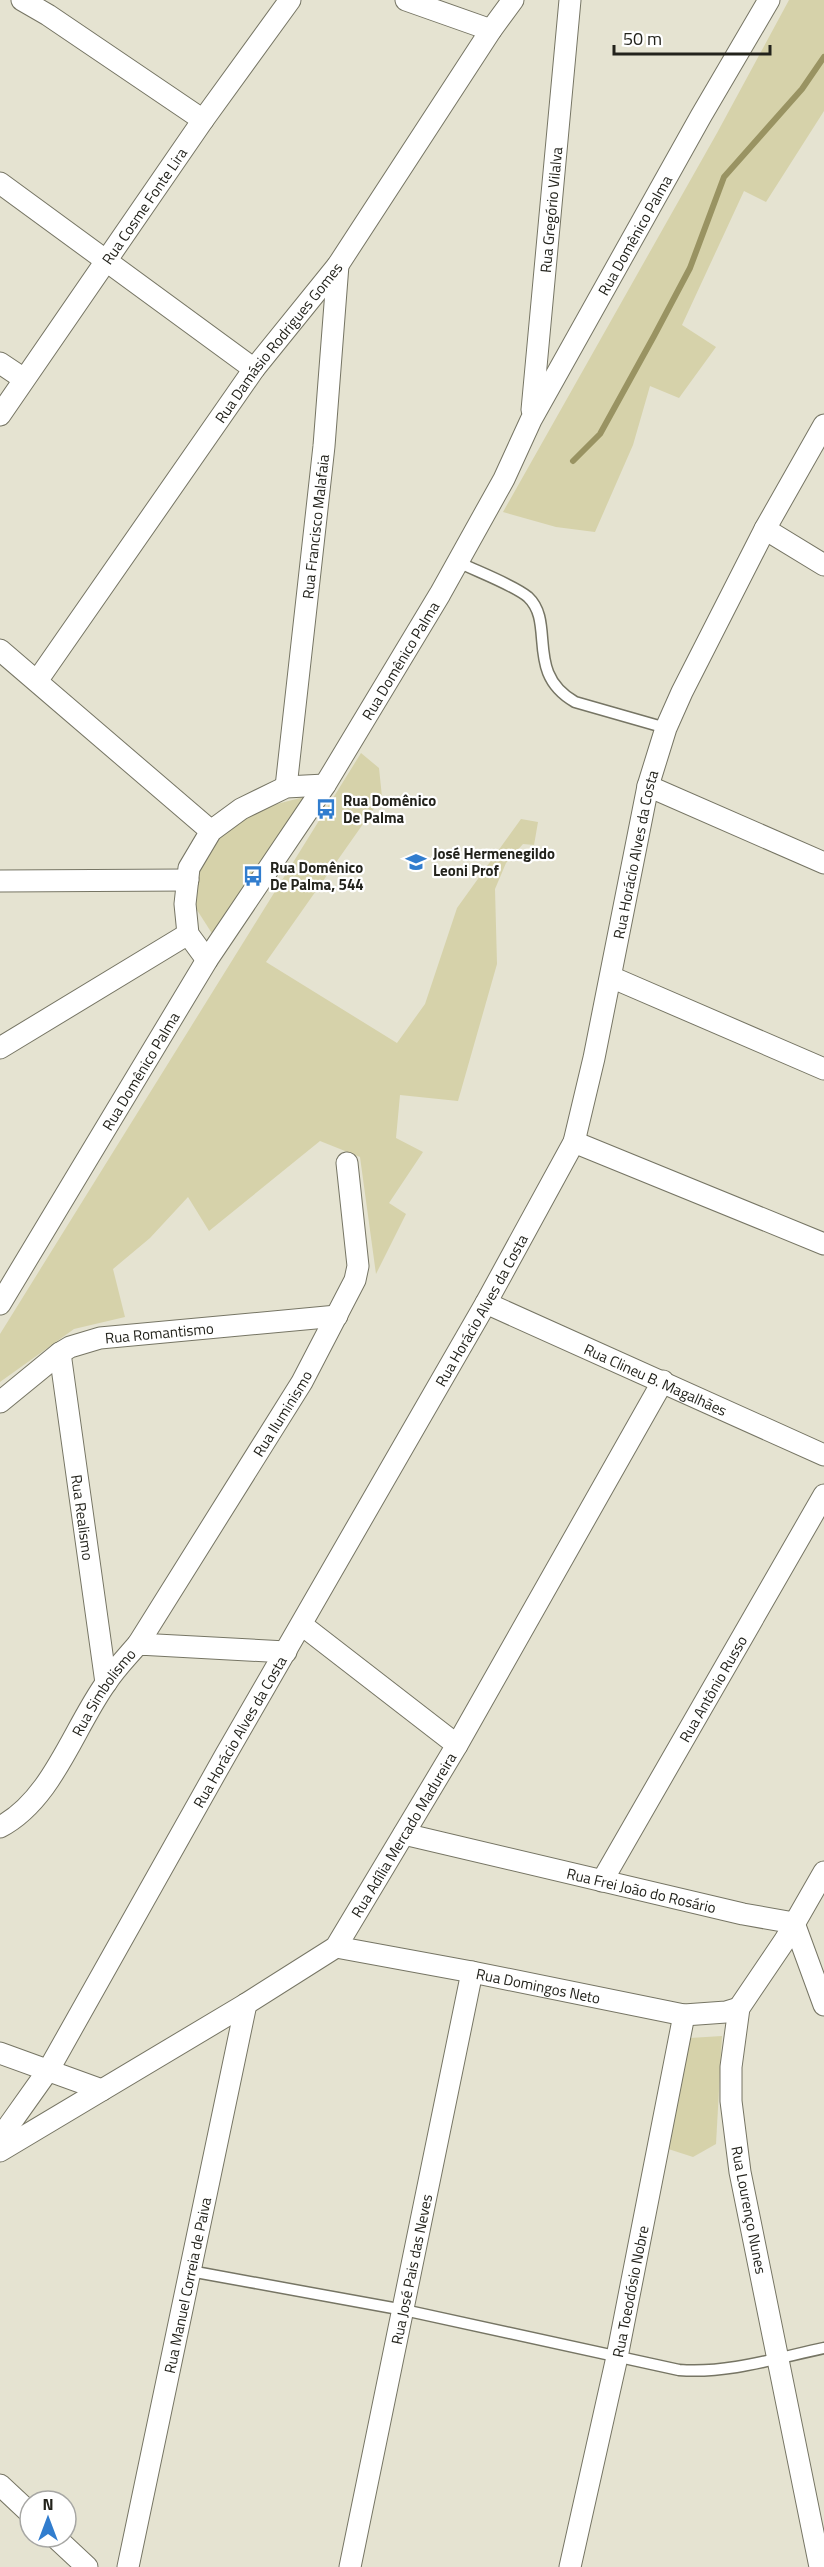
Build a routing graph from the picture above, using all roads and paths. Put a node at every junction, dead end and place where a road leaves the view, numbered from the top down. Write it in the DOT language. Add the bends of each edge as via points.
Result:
graph roads {
  1 [pos="22,0"];
  2 [pos="290,0"];
  3 [pos="406,0"];
  4 [pos="513,0"];
  5 [pos="570,0"];
  6 [pos="769,0"];
  7 [pos="53,8"];
  8 [pos="491,30"];
  9 [pos="203,120"];
  10 [pos="0,183"];
  11 [pos="107,261"];
  12 [pos="338,265"];
  13 [pos="0,363"];
  14 [pos="254,369"];
  15 [pos="24,379"];
  16 [pos="0,415"];
  17 [pos="531,420"];
  18 [pos="824,425"];
  19 [pos="765,529"];
  20 [pos="458,562"];
  21 [pos="824,565"];
  22 [pos="0,650"];
  23 [pos="37,681"];
  24 [pos="666,728"];
  25 [pos="325,785"];
  26 [pos="648,786"];
  27 [pos="286,787"];
  28 [pos="211,831"];
  29 [pos="824,863"];
  30 [pos="188,880"];
  31 [pos="0,881"];
  32 [pos="188,934"];
  33 [pos="207,960"];
  34 [pos="611,977"];
  35 [pos="0,1048"];
  36 [pos="824,1069"];
  37 [pos="574,1142"];
  38 [pos="347,1163"];
  39 [pos="824,1244"];
  40 [pos="486,1303"];
  41 [pos="0,1304"];
  42 [pos="337,1316"];
  43 [pos="60,1353"];
  44 [pos="663,1381"];
  45 [pos="0,1402"];
  46 [pos="824,1455"];
  47 [pos="824,1495"];
  48 [pos="302,1625"];
  49 [pos="138,1644"];
  50 [pos="286,1652"];
  51 [pos="106,1683"];
  52 [pos="457,1745"];
  53 [pos="0,1827"];
  54 [pos="404,1834"];
  55 [pos="824,1872"];
  56 [pos="602,1881"];
  57 [pos="794,1923"];
  58 [pos="336,1947"];
  59 [pos="472,1972"];
  60 [pos="246,2004"];
  61 [pos="824,2005"];
  62 [pos="739,2008"];
  63 [pos="684,2015"];
  64 [pos="0,2052"];
  65 [pos="49,2069"];
  66 [pos="102,2090"];
  67 [pos="0,2138"];
  68 [pos="0,2151"];
  69 [pos="190,2271"];
  70 [pos="404,2310"];
  71 [pos="824,2348"];
  72 [pos="617,2357"];
  73 [pos="778,2358"];
  74 [pos="2,2490"];
  75 [pos="18,2503"];
  76 [pos="68,2549"];
  77 [pos="87,2567"];
  78 [pos="128,2567"];
  79 [pos="350,2567"];
  80 [pos="570,2567"];
  81 [pos="820,2567"];
  1 -- 7 [label="street"];
  2 -- 9 [label="street, Rua Cosme Fonte Lira"];
  3 -- 8 [label="street"];
  4 -- 8 [label="street, Rua Damásio Rodrigues Gomes"];
  5 -- 17 [label="street, Rua Gregório Vilalva"];
  6 -- 17 [label="street, Rua Domênico Palma"];
  7 -- 9 [label="street"];
  8 -- 12 [label="street, Rua Damásio Rodrigues Gomes"];
  9 -- 11 [label="street, Rua Cosme Fonte Lira"];
  10 -- 11 [label="street"];
  11 -- 14 [label="street"];
  11 -- 15 [label="street, Rua Cosme Fonte Lira"];
  12 -- 14 [label="street, Rua Damásio Rodrigues Gomes"];
  12 -- 27 [label="street, Rua Francisco Malafaia" via="324,446"];
  13 -- 15 [label="street"];
  14 -- 23 [label="street, Rua Damásio Rodrigues Gomes"];
  15 -- 16 [label="street, Rua Cosme Fonte Lira"];
  17 -- 20 [label="street, Rua Domênico Palma"];
  18 -- 19 [label="street, Rua Horácio Alves da Costa"];
  19 -- 21 [label="street"];
  19 -- 24 [label="street, Rua Horácio Alves da Costa"];
  20 -- 24 [label="lane" via="528,598 537,612 550,678 566,696"];
  20 -- 25 [label="street, Rua Domênico Palma"];
  22 -- 23 [label="street"];
  23 -- 28 [label="street"];
  24 -- 26 [label="street, Rua Horácio Alves da Costa"];
  25 -- 27 [label="street"];
  25 -- 33 [label="street, Rua Domênico Palma"];
  26 -- 29 [label="street"];
  26 -- 34 [label="street, Rua Horácio Alves da Costa"];
  27 -- 28 [label="street" via="241,809"];
  28 -- 30 [label="street" via="195,855"];
  30 -- 31 [label="street"];
  30 -- 32 [label="street"];
  32 -- 33 [label="street"];
  32 -- 35 [label="street"];
  33 -- 41 [label="street, Rua Domênico Palma"];
  34 -- 36 [label="street"];
  34 -- 37 [label="street, Rua Horácio Alves da Costa"];
  37 -- 39 [label="street"];
  37 -- 40 [label="street, Rua Horácio Alves da Costa"];
  38 -- 42 [label="street, Rua Iluminismo" via="358,1266"];
  40 -- 44 [label="street, Rua Clineu B. Magalhães"];
  40 -- 48 [label="street, Rua Horácio Alves da Costa"];
  42 -- 43 [label="street, Rua Romantismo" via="100,1338"];
  42 -- 49 [label="street, Rua Iluminismo" via="302,1382"];
  43 -- 45 [label="street, Rua Romantismo"];
  43 -- 51 [label="street, Rua Realismo"];
  44 -- 46 [label="street, Rua Clineu B. Magalhães"];
  44 -- 52 [label="street, Rua Adília Mercado Madureira"];
  47 -- 56 [label="street, Rua Antônio Russo"];
  48 -- 50 [label="street, Rua Horácio Alves da Costa"];
  48 -- 52 [label="street"];
  49 -- 50 [label="street, Rua Simbolismo"];
  49 -- 51 [label="street, Rua Simbolismo"];
  50 -- 65 [label="street, Rua Horácio Alves da Costa"];
  51 -- 53 [label="street, Rua Simbolismo" via="39,1795"];
  52 -- 54 [label="street, Rua Adília Mercado Madureira"];
  54 -- 56 [label="street, Rua Frei João do Rosário"];
  54 -- 58 [label="street, Rua Adília Mercado Madureira"];
  55 -- 57 [label="street, Rua Lourenço Nunes"];
  56 -- 57 [label="street, Rua Frei João do Rosário"];
  57 -- 61 [label="street"];
  57 -- 62 [label="street, Rua Lourenço Nunes"];
  58 -- 59 [label="street, Rua Domingos Neto"];
  58 -- 60 [label="street, Rua Adília Mercado Madureira"];
  59 -- 63 [label="street, Rua Domingos Neto"];
  59 -- 70 [label="street, Rua José Pais das Neves"];
  60 -- 66 [label="street, Rua Adília Mercado Madureira"];
  60 -- 69 [label="street, Rua Manuel Correia de Paiva"];
  62 -- 63 [label="street, Rua Domingos Neto"];
  62 -- 73 [label="street, Rua Lourenço Nunes" via="731,2101 740,2172"];
  63 -- 72 [label="street, Rua Toeodósio Nobre"];
  64 -- 65 [label="street"];
  65 -- 66 [label="street"];
  65 -- 67 [label="street, Rua Horácio Alves da Costa"];
  66 -- 68 [label="street, Rua Adília Mercado Madureira"];
  69 -- 70 [label="lane"];
  69 -- 78 [label="street, Rua Manuel Correia de Paiva"];
  70 -- 72 [label="lane"];
  70 -- 79 [label="street, Rua José Pais das Neves"];
  71 -- 73 [label="lane"];
  72 -- 73 [label="lane" via="697,2372"];
  72 -- 80 [label="street, Rua Toeodósio Nobre"];
  73 -- 81 [label="street, Rua Lourenço Nunes"];
  74 -- 75 [label="street"];
  76 -- 77 [label="street"];
}
